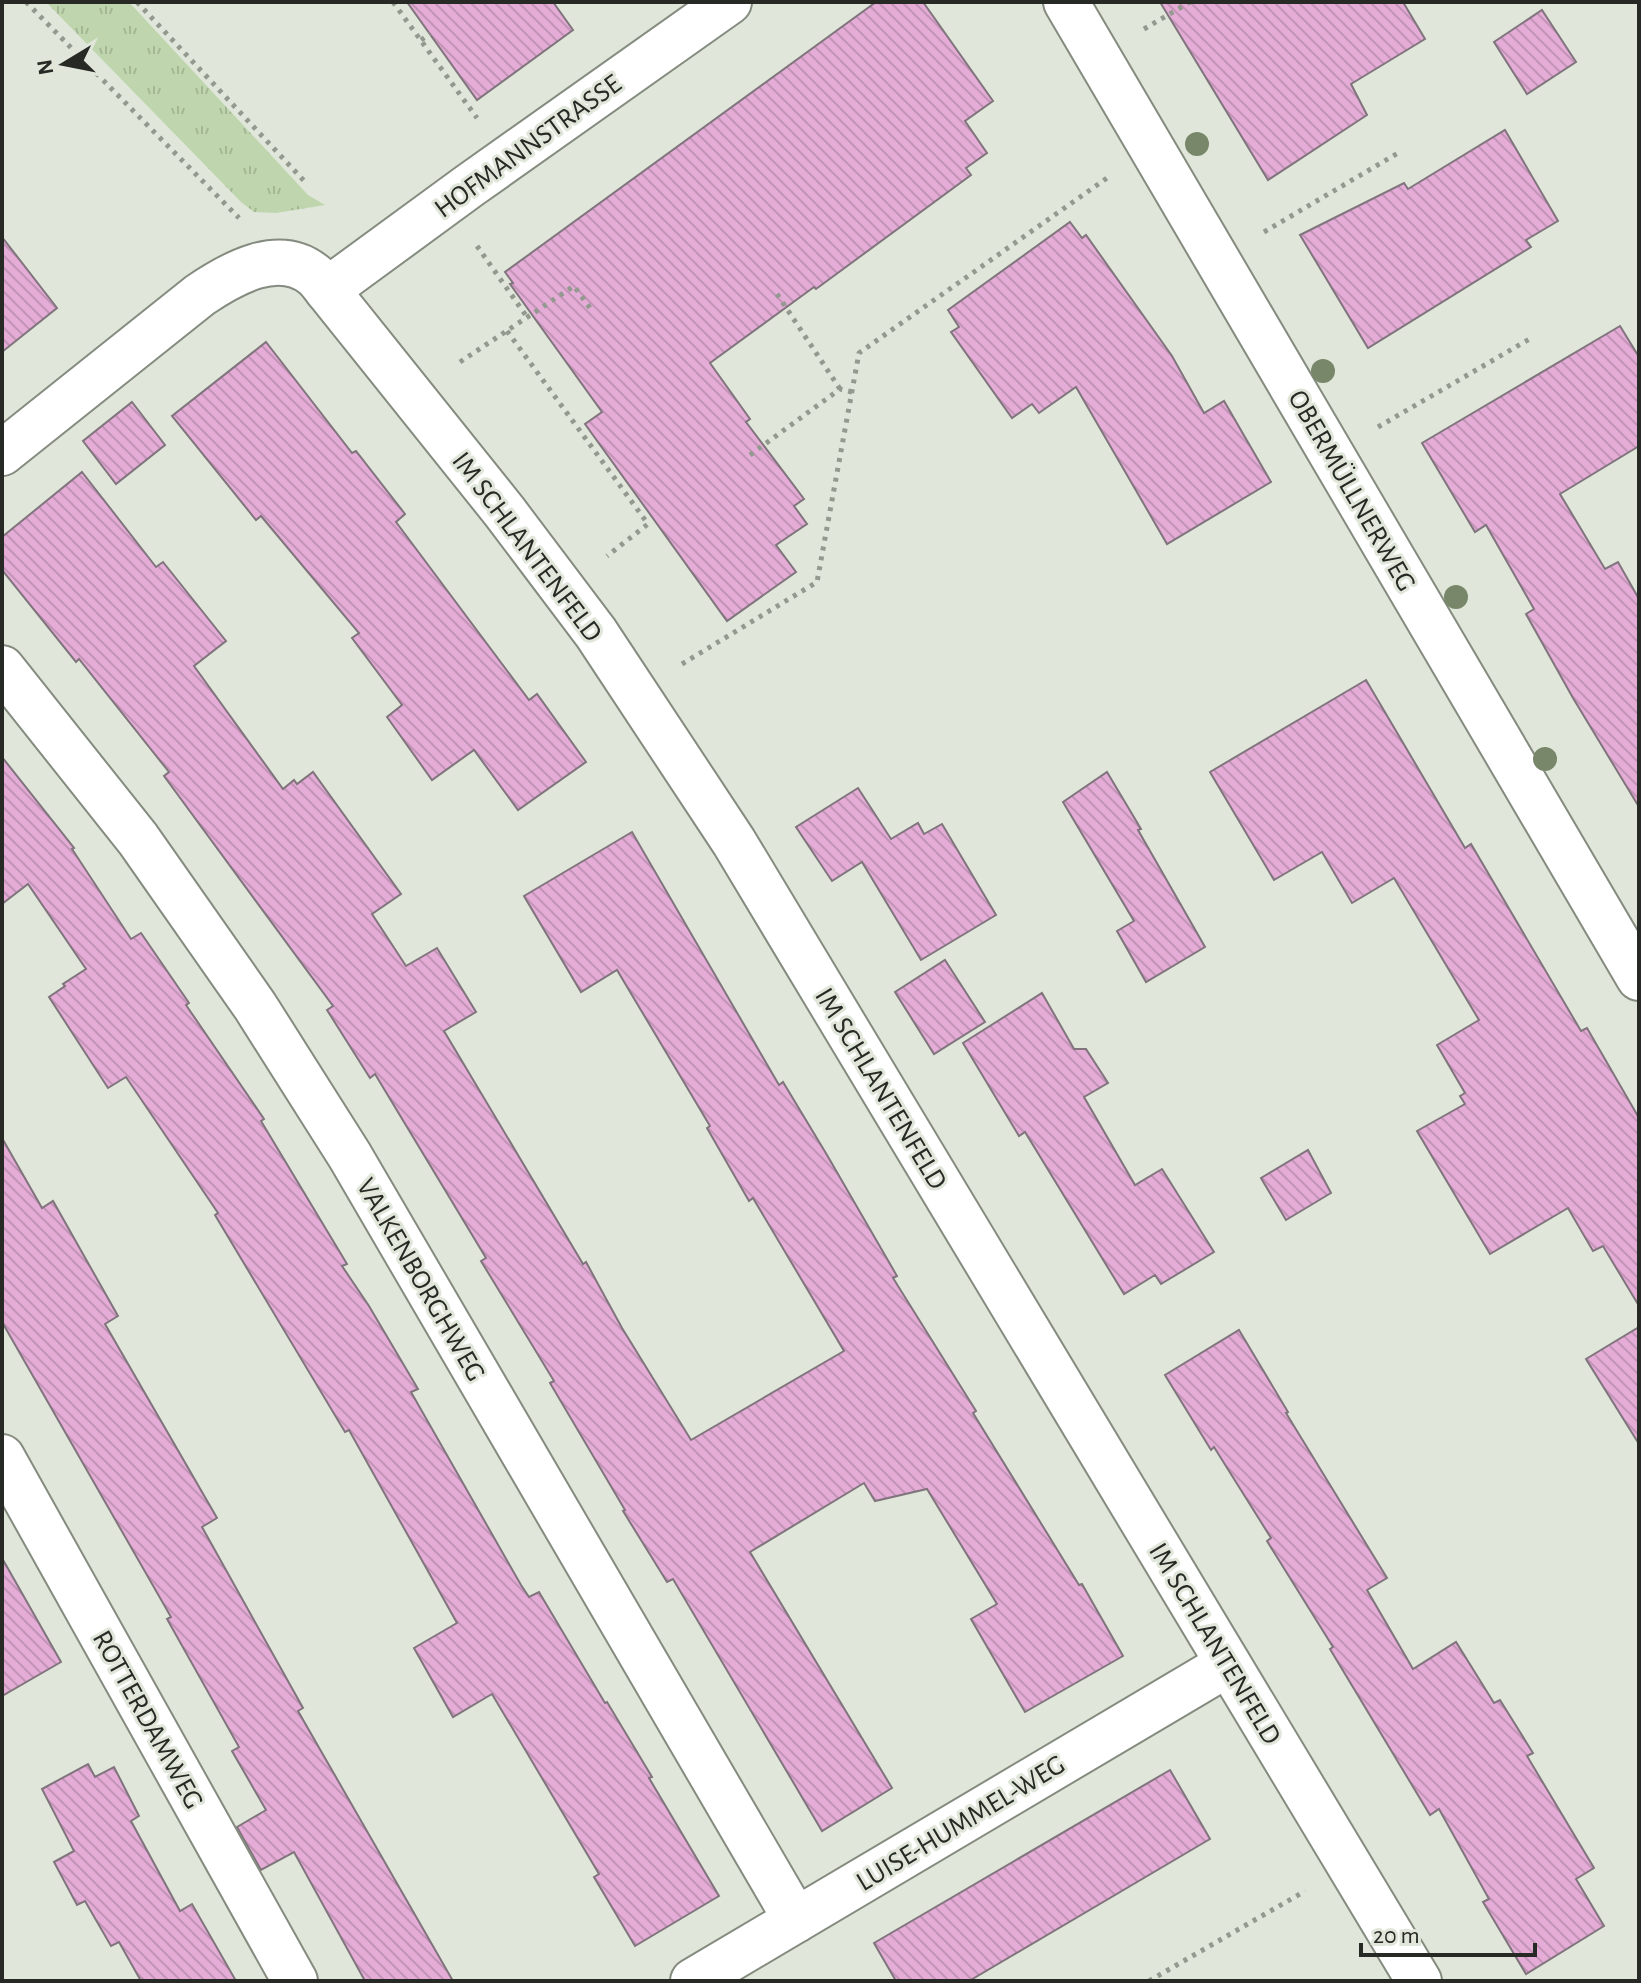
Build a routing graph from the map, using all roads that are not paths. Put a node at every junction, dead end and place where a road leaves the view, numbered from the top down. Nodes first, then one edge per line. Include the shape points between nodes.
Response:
1 (729, 2) edge
2 (1066, 2) edge
3 (327, 290) junction
4 (2, 453) edge
5 (2, 668) edge
6 (1639, 978) edge
7 (2, 1457) edge
8 (1228, 1664) junction
9 (796, 1920) junction
10 (295, 1981) edge
11 (693, 1981) edge
12 (1419, 1981) edge

1 - 3 street, HOFMANNSTRASSE
2 - 6 street, OBERMÜLLNERWEG
3 - 4 street, IM SCHLANTENFELD via 313,274 283,263 235,274 200,295
3 - 8 street, IM SCHLANTENFELD via 596,633 734,842
5 - 9 street, VALKENBORGHWEG via 138,839 255,1006 350,1156
7 - 10 street, ROTTERDAMWEG
8 - 9 street, LUISE-HUMMEL-WEG
8 - 12 street, IM SCHLANTENFELD
9 - 11 street, LUISE-HUMMEL-WEG

